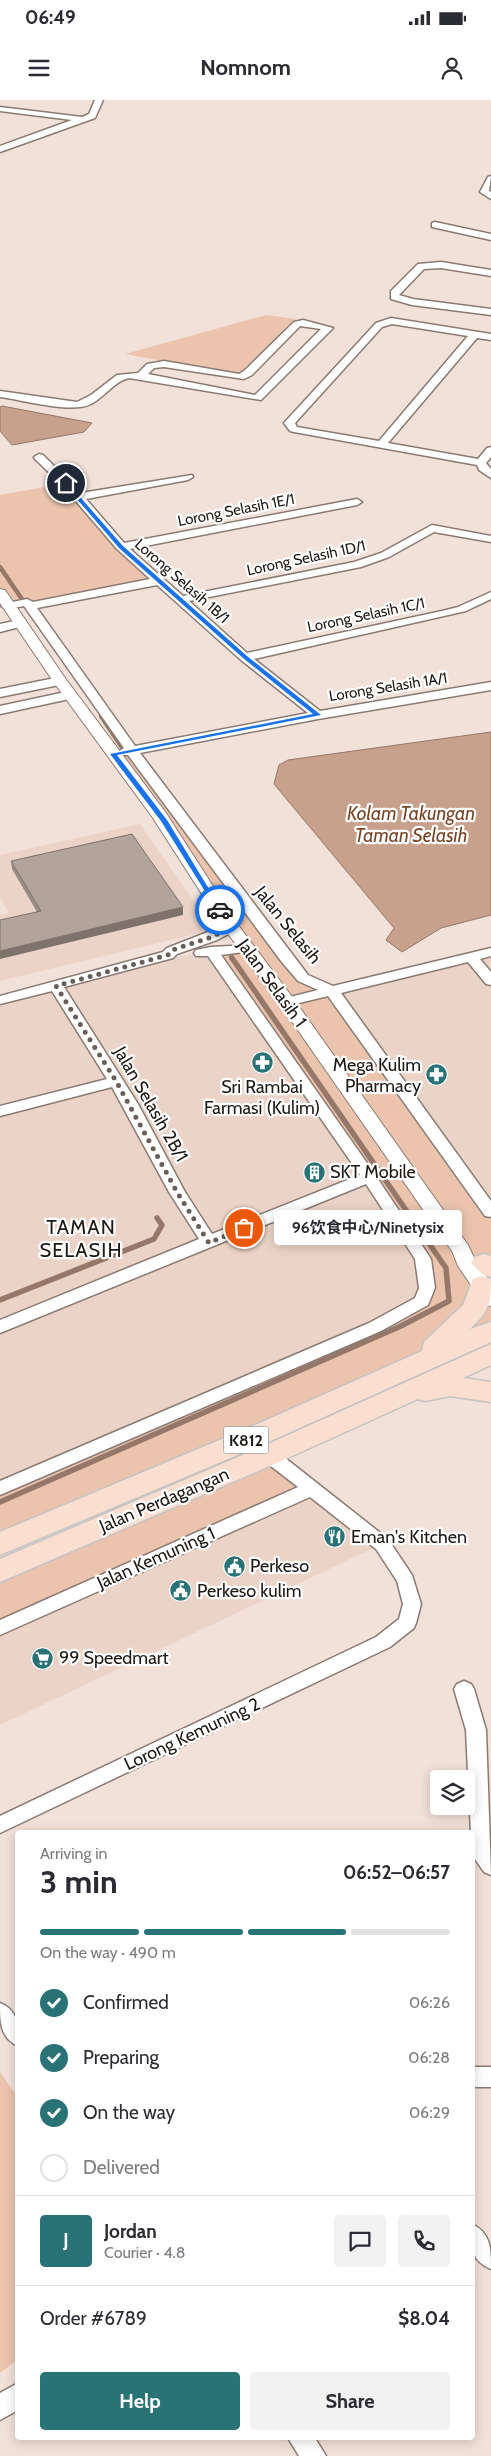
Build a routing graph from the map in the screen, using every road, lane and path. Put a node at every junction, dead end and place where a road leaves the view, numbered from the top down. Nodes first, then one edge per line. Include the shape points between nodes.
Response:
1 (99, 100) edge
2 (0, 109) edge
3 (84, 119) junction
4 (0, 149) edge
5 (491, 179) edge
6 (488, 194) edge
7 (435, 225) dead end
8 (491, 237) edge
9 (491, 273) edge
10 (491, 312) edge
11 (474, 335) junction
12 (491, 338) edge
13 (140, 376) junction
14 (0, 394) edge
15 (381, 445) junction
16 (491, 450) edge
17 (39, 457) dead end
18 (481, 463) junction
19 (491, 475) edge
20 (188, 477) dead end
21 (78, 497) junction
22 (357, 502) dead end
23 (491, 539) edge
24 (121, 547) junction
25 (158, 581) junction
26 (491, 595) edge
27 (4, 600) edge
28 (179, 600) junction
29 (30, 606) junction
30 (19, 624) junction
31 (0, 628) edge
32 (245, 657) junction
33 (60, 681) junction
34 (491, 686) edge
35 (0, 693) edge
36 (70, 696) junction
37 (0, 710) edge
38 (318, 715) junction
39 (132, 751) junction
40 (113, 754) junction
41 (231, 927) junction
42 (246, 948) junction
43 (210, 951) junction
44 (491, 952) edge
45 (168, 955) junction
46 (471, 957) junction
47 (491, 981) edge
48 (56, 986) junction
49 (332, 991) junction
50 (0, 1000) edge
51 (287, 1002) junction
52 (116, 1081) junction
53 (0, 1111) edge
54 (369, 1177) junction
55 (491, 1212) edge
56 (209, 1243) junction
57 (488, 1277) edge
58 (0, 1327) edge
59 (491, 1331) edge
60 (491, 1354) edge
61 (415, 1367) junction
62 (491, 1392) edge
63 (376, 1405) junction
64 (269, 1455) junction
65 (0, 1488) edge
66 (312, 1488) junction
67 (0, 1544) edge
68 (0, 1571) edge
69 (0, 1628) edge
70 (464, 1689) dead end
71 (0, 1825) edge
72 (491, 1866) edge
73 (0, 2013) edge
74 (15, 2032) edge
75 (475, 2077) edge
76 (491, 2077) edge
77 (475, 2239) edge
78 (491, 2258) edge
79 (15, 2397) edge
80 (0, 2408) edge
81 (302, 2440) edge
82 (314, 2456) edge

1 - 3 street via 92,116
2 - 3 street
3 - 4 street
5 - 6 street
7 - 8 street
9 - 10 street via 441,265 421,266 394,293 394,297 412,302
11 - 12 street
11 - 15 street
11 - 15 street via 391,321 379,325 289,423 294,429
13 - 13 street via 257,398 328,328 297,324 244,376 235,378 164,364 151,366
13 - 14 street via 126,374 118,377 88,403 78,405
15 - 18 street
16 - 18 street
17 - 21 street, Lorong Selasih 1B/1
18 - 19 street
20 - 21 street
21 - 24 street, Lorong Selasih 1B/1
22 - 24 street, Lorong Selasih 1E/1
23 - 28 street, Lorong Selasih 1D/1 via 432,528 385,555 357,565
24 - 25 street, Lorong Selasih 1B/1
25 - 28 street, Lorong Selasih 1B/1
25 - 29 street
26 - 32 street, Lorong Selasih 1C/1 via 443,614
27 - 29 street via 27,602
27 - 30 street, Jalan Selasih 1
28 - 32 street, Lorong Selasih 1B/1
29 - 39 street
30 - 31 street
30 - 33 street, Jalan Selasih 1
32 - 38 street, Lorong Selasih 1B/1
33 - 35 street
33 - 36 street, Jalan Selasih 1
34 - 38 street, Lorong Selasih 1A/1
36 - 37 street
36 - 40 street, Jalan Selasih 1
38 - 39 street, Lorong Selasih 1A/1
39 - 40 street, Lorong Selasih 1A/1
39 - 49 street, Jalan Selasih via 286,958 303,978
40 - 41 street, Jalan Selasih 1 via 163,820
41 - 42 street, Jalan Selasih 1
41 - 45 street via 172,950
42 - 43 street
42 - 51 street, Jalan Selasih 1
43 - 45 street via 178,957
43 - 54 street
44 - 46 street
45 - 48 street
46 - 47 street
46 - 49 street
48 - 50 street
48 - 52 street, Jalan Selasih 2B/1
49 - 51 street
49 - 55 street
51 - 57 street, Jalan Selasih 1 via 461,1250 465,1261
52 - 53 street
52 - 56 street, Jalan Selasih 2B/1
54 - 56 street
54 - 65 street via 423,1259 428,1288 422,1300 375,1328
56 - 58 street via 70,1296
57 - 61 main road via 471,1314
59 - 61 main road, Jalan Perdagangan / K812
60 - 63 main road, Jalan Perdagangan / K812
61 - 67 main road, Jalan Perdagangan / K812
62 - 63 main road via 450,1386
63 - 64 main road, Jalan Perdagangan / K812
64 - 66 street, Lorong Kemuning 2
64 - 68 main road, Jalan Perdagangan / K812
66 - 69 street, Jalan Kemuning 1
66 - 71 street, Lorong Kemuning 2 via 382,1544 406,1580 412,1604 407,1623 383,1642
70 - 72 street via 476,1730 481,1852
73 - 74 street
75 - 76 street
77 - 78 street
79 - 80 street
81 - 82 street

